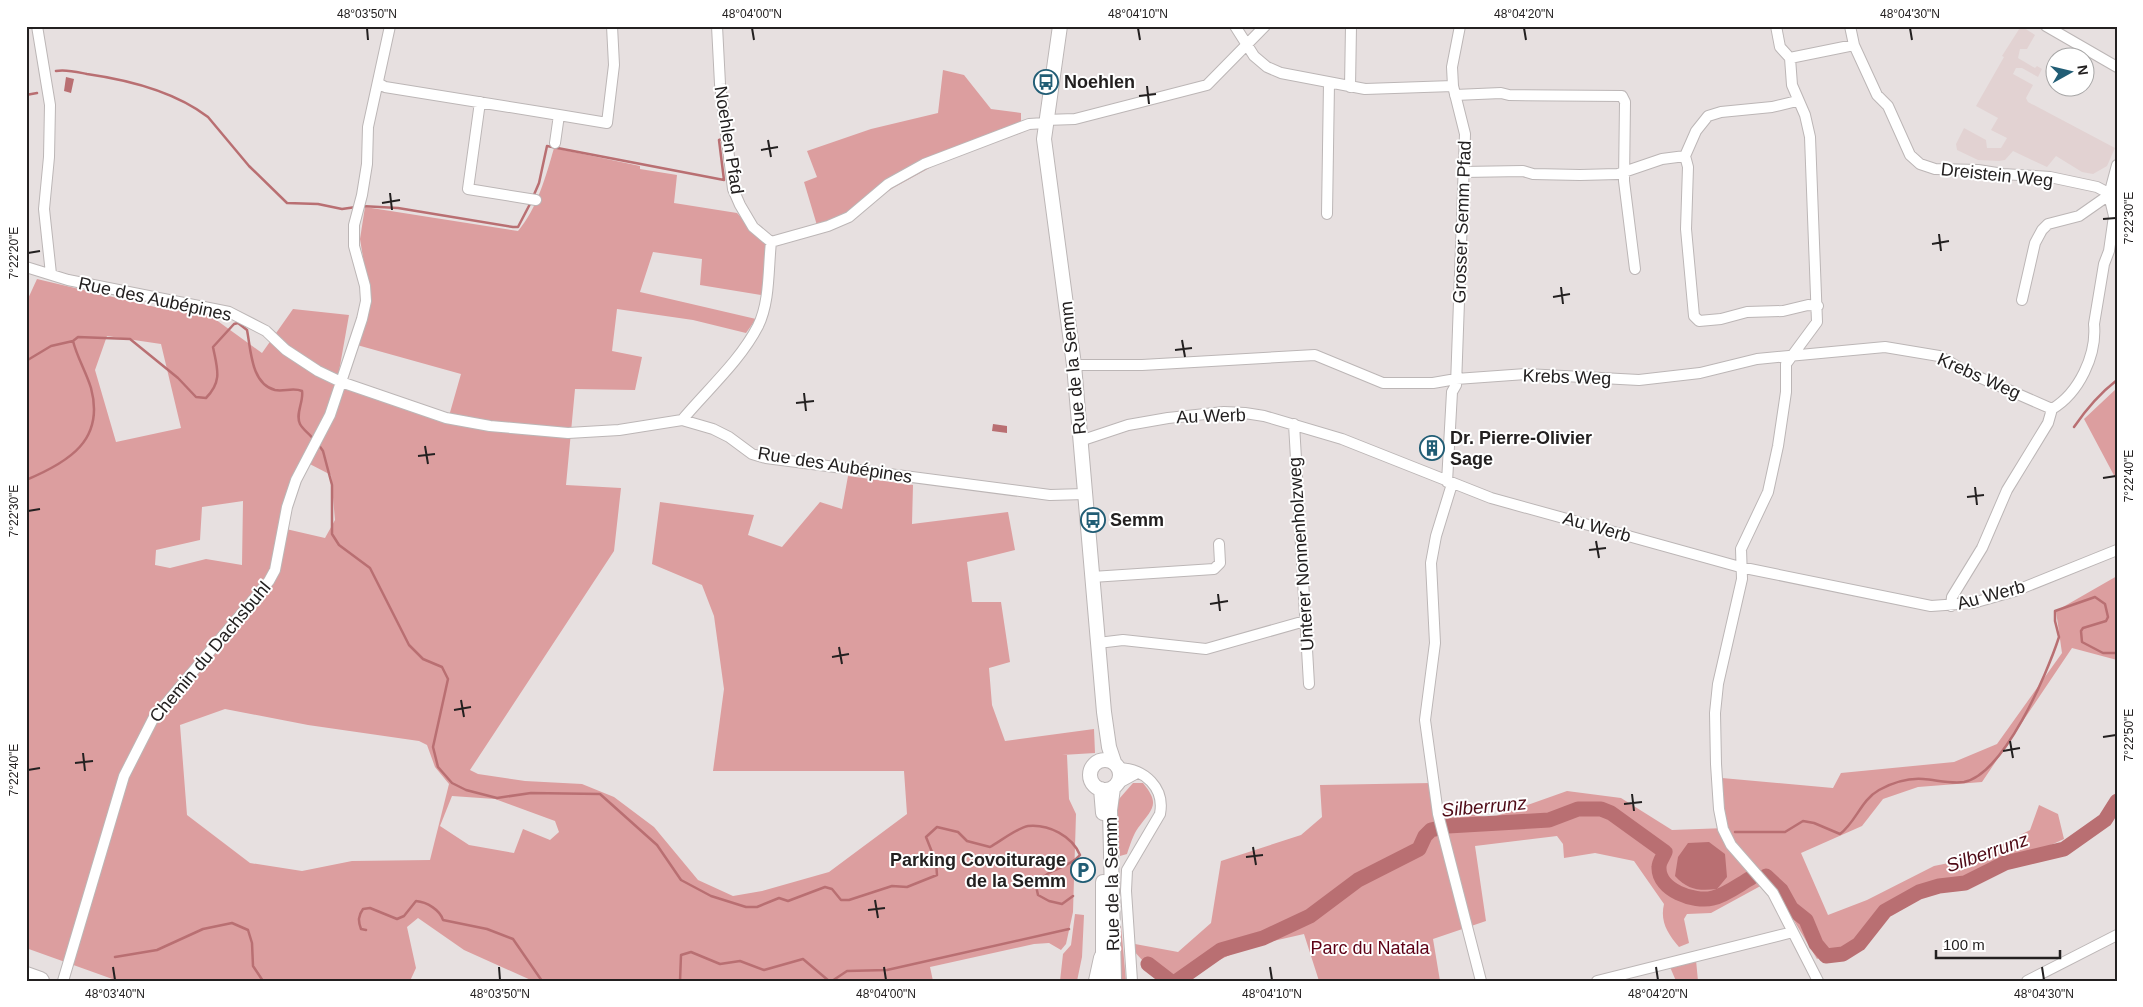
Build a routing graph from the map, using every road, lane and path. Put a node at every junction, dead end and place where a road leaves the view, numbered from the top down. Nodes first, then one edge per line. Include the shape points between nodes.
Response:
1 (37, 26) edge
2 (390, 26) edge
3 (612, 26) edge
4 (716, 26) edge
5 (1060, 26) edge
6 (1235, 26) edge
7 (1265, 26) edge
8 (1351, 26) edge
9 (1460, 26) edge
10 (1776, 26) edge
11 (1850, 26) edge
12 (2046, 26) edge
13 (1247, 43) junction
14 (1854, 45) junction
15 (1790, 58) junction
16 (2117, 67) edge
17 (378, 83) junction
18 (1329, 83) junction
19 (1350, 86) junction
20 (1454, 91) junction
21 (1797, 101) junction
22 (480, 102) junction
23 (559, 115) junction
24 (1045, 122) junction
25 (555, 143) dead end
26 (1685, 156) junction
27 (2117, 165) edge
28 (1463, 172) junction
29 (1624, 172) junction
30 (2113, 196) edge
31 (536, 200) dead end
32 (1327, 214) dead end
33 (771, 242) junction
34 (26, 268) edge
35 (1634, 269) dead end
36 (51, 274) junction
37 (2022, 300) dead end
38 (1818, 306) junction
39 (1791, 356) junction
40 (1074, 365) junction
41 (1456, 379) junction
42 (341, 382) junction
43 (2052, 409) junction
44 (682, 420) junction
45 (1294, 424) junction
46 (1080, 441) junction
47 (1450, 483) junction
48 (1085, 494) junction
49 (1219, 544) dead end
50 (2117, 550) edge
51 (1740, 567) junction
52 (1092, 577) junction
53 (1951, 606) junction
54 (1305, 621) junction
55 (1098, 642) junction
56 (1309, 684) dead end
57 (1111, 764) junction
58 (1138, 773) junction
59 (1110, 787) junction
60 (1793, 932) junction
61 (2117, 935) edge
62 (1103, 958) junction
63 (26, 976) edge
64 (40, 981) edge
65 (62, 981) edge
66 (1098, 981) edge
67 (1104, 981) edge
68 (1114, 981) edge
69 (1132, 981) edge
70 (1481, 981) edge
71 (1597, 981) edge
72 (1818, 981) edge
73 (2027, 981) edge

1 - 36 street via 50,105 44,210
2 - 17 street, Chemin du Dachsbuhl
3 - 23 street via 614,65 607,123
4 - 33 street, Noehlen Pfad via 733,189 753,227
5 - 24 main road, Rue de la Semm
6 - 13 street
7 - 13 street
8 - 19 street
9 - 20 street, Grosser Semm Pfad via 1452,67
10 - 15 street via 1780,47
11 - 14 street, Dreistein Weg
12 - 16 street
13 - 18 street via 1254,56 1267,67
13 - 24 street via 1207,85 1076,119
14 - 15 street
14 - 30 street, Dreistein Weg via 1878,95 1888,106 1910,155 1920,164 1935,169 2050,177 2097,187
15 - 21 street
17 - 22 street
17 - 42 street, Chemin du Dachsbuhl via 368,128 362,195 354,225 354,246 366,301
18 - 19 street
18 - 32 street
19 - 20 street
20 - 28 street, Grosser Semm Pfad via 1465,134
20 - 29 street via 1622,96 1625,102
21 - 26 street via 1708,116 1696,131
21 - 38 street via 1806,115 1810,138
22 - 23 street
22 - 31 street via 468,189
23 - 25 street
24 - 33 street via 1029,124 924,164 888,184 848,217 804,235
24 - 40 main road, Rue de la Semm via 1046,167
26 - 29 street via 1662,159
26 - 38 street via 1688,167 1686,229 1694,316 1699,321 1707,321 1747,312
27 - 30 street
28 - 29 street via 1522,171 1580,175
28 - 41 street, Grosser Semm Pfad
29 - 35 street
30 - 37 street via 2079,216 2048,224 2042,230 2035,243
30 - 43 street via 2114,216 2090,361 2085,373
33 - 44 street via 764,307 758,326 736,359
34 - 36 street, Rue des Aubépines
36 - 42 street, Rue des Aubépines via 229,312 266,331 286,350
38 - 39 street via 1817,322
39 - 41 street, Krebs Weg via 1757,359 1700,373 1639,380 1526,374
39 - 43 street, Krebs Weg via 1885,347 1939,356 1965,371
39 - 51 street via 1786,364 1783,417 1768,492 1742,549
40 - 41 street, Krebs Weg via 1142,365 1315,354 1383,383 1433,383
40 - 46 main road, Rue de la Semm
41 - 47 street, Grosser Semm Pfad via 1452,392
42 - 44 street, Rue des Aubépines via 446,418 508,428 560,432 619,430
42 - 65 street, Chemin du Dachsbuhl via 319,440 296,480 273,576 153,719 132,758
43 - 53 street via 2048,423 2011,483 1992,529 1952,597
44 - 48 street, Rue des Aubépines via 712,429 752,454 766,458 1050,495
45 - 46 street, Au Werb via 1264,416 1224,412 1128,425
45 - 47 street, Au Werb via 1371,449
45 - 54 street, Unterer Nonnenholzweg
46 - 48 main road, Rue de la Semm
47 - 51 street, Au Werb via 1491,498
47 - 70 street, Grosser Semm Pfad via 1431,563 1435,643 1425,720 1443,836
48 - 52 main road, Rue de la Semm
49 - 52 street via 1220,563 1214,569
50 - 53 street, Au Werb via 2015,591
51 - 53 street, Au Werb via 1931,606
51 - 60 street via 1739,598 1718,684 1715,713 1719,809 1723,829 1732,845 1772,893
52 - 55 main road, Rue de la Semm
54 - 55 street via 1206,649 1123,640
54 - 56 street, Unterer Nonnenholzweg
55 - 57 main road, Rue de la Semm
57 - 58 street
57 - 59 main road via 1120,776
57 - 59 main road via 1092,768 1091,776 1094,784
58 - 59 street
58 - 69 street via 1148,776 1157,786 1161,806 1160,814 1127,870
59 - 62 main road, Rue de la Semm via 1104,813
59 - 68 main road, Rue de la Semm
60 - 71 street
60 - 72 street
61 - 73 street
62 - 66 highway
62 - 67 main road, Rue de la Semm
63 - 64 highway

